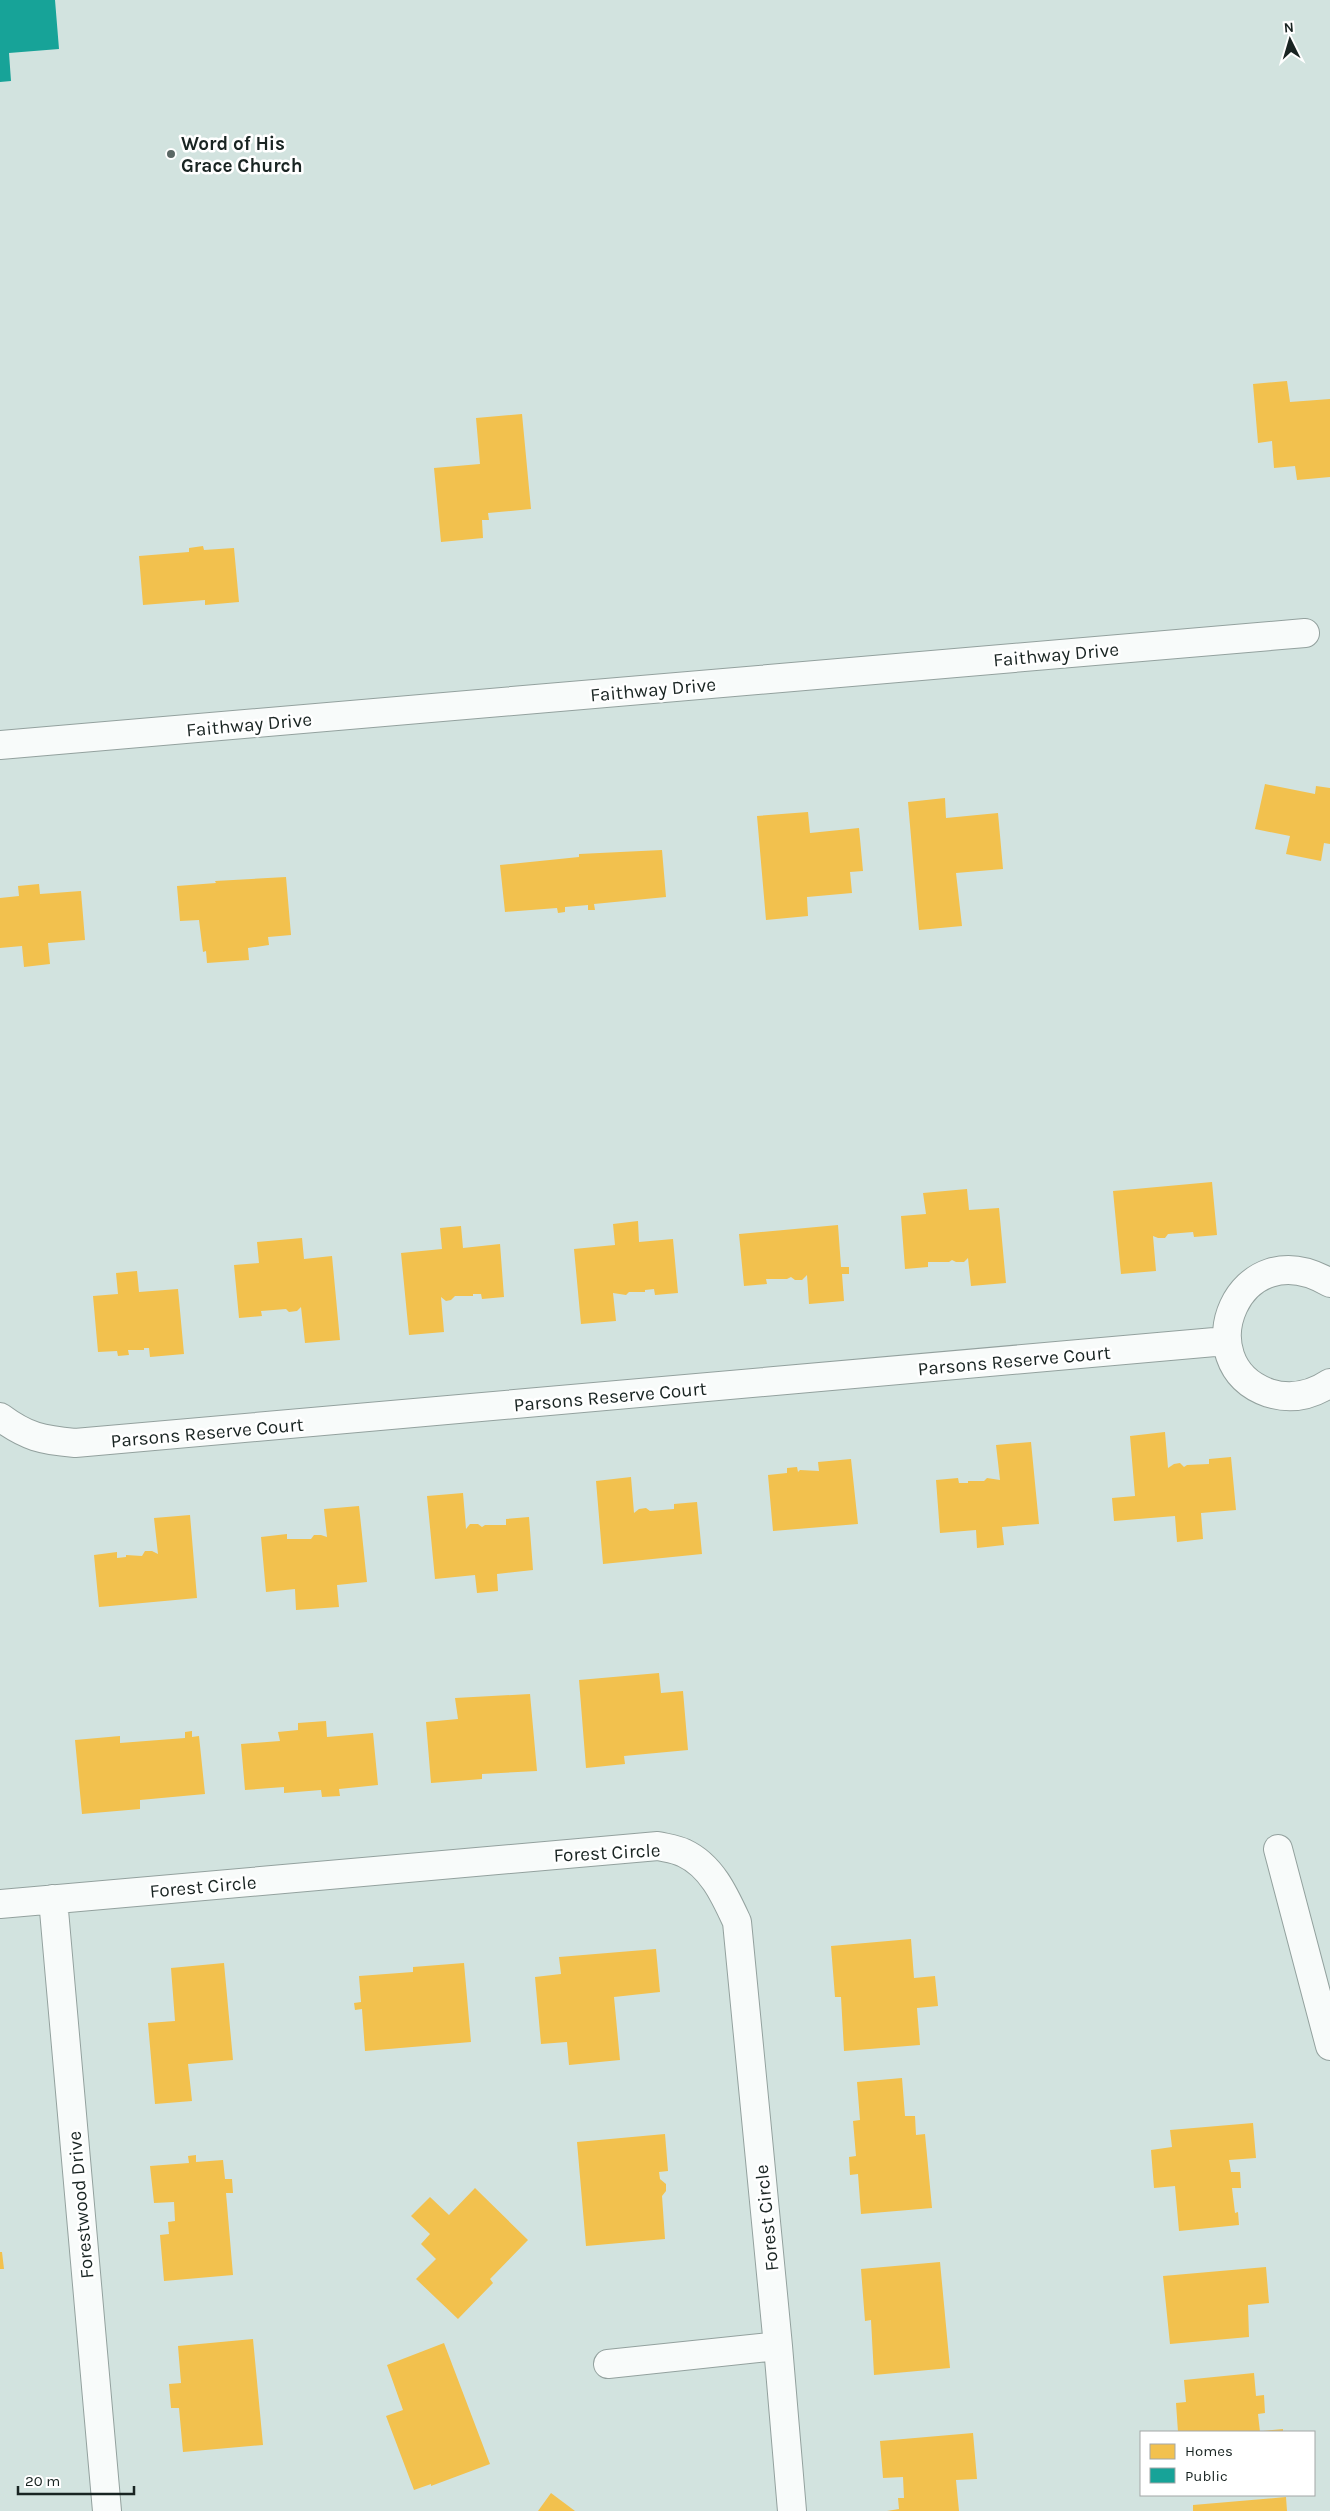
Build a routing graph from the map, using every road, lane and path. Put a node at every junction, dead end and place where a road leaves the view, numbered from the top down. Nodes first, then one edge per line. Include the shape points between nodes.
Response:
1 (1305, 633) dead end
2 (0, 745) edge
3 (1330, 1283) edge
4 (1226, 1341) junction
5 (1330, 1382) edge
6 (0, 1417) edge
7 (1278, 1849) dead end
8 (53, 1899) junction
9 (0, 1904) edge
10 (1330, 2046) edge
11 (778, 2346) junction
12 (608, 2364) dead end
13 (107, 2511) edge
14 (792, 2511) edge

1 - 2 street, Faithway Drive
3 - 4 street via 1314,1274 1292,1269 1271,1272 1251,1282 1236,1298
4 - 5 street via 1232,1360 1243,1377 1259,1389 1279,1396 1299,1396 1318,1391
4 - 6 street, Parsons Reserve Court via 74,1443 42,1440 15,1429
7 - 10 street
8 - 9 street, Forest Circle
8 - 11 street, Forest Circle via 658,1846 684,1853 706,1869 722,1891 737,1922
8 - 13 street, Forestwood Drive
11 - 12 street
11 - 14 street, Forest Circle

